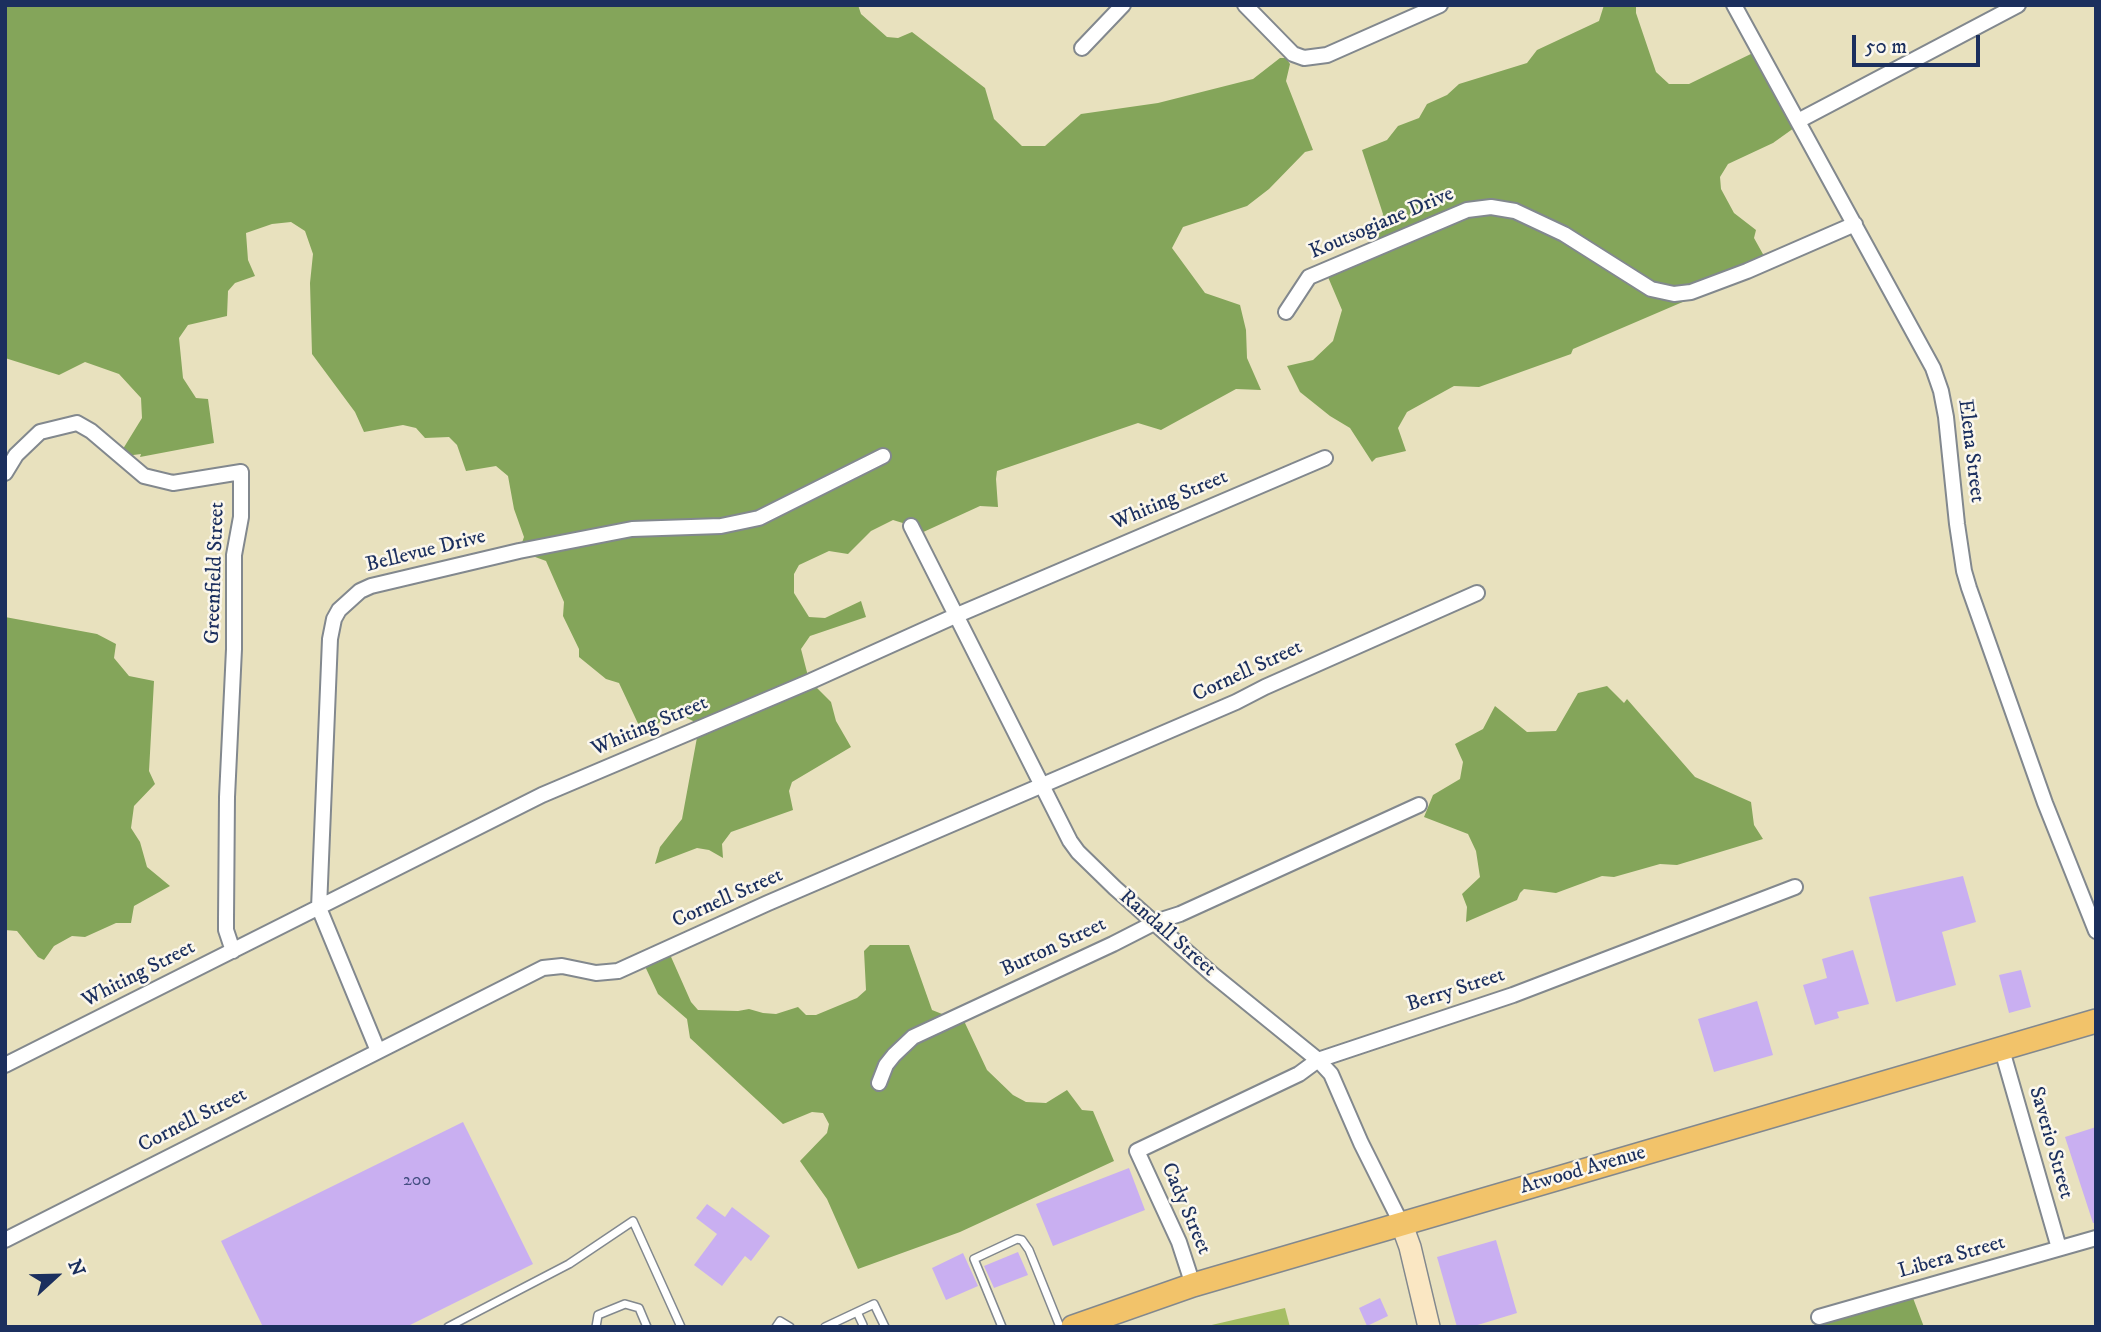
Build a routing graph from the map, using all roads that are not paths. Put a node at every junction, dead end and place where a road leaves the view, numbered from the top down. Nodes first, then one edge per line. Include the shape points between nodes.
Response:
1 (1123, 5) edge
2 (1245, 5) edge
3 (1440, 5) edge
4 (1734, 5) edge
5 (2011, 7) edge
6 (1082, 47) dead end
7 (1798, 121) junction
8 (1855, 224) junction
9 (1286, 312) dead end
10 (883, 456) dead end
11 (1325, 458) dead end
12 (5, 473) edge
13 (911, 526) dead end
14 (1478, 593) dead end
15 (955, 616) junction
16 (1041, 786) junction
17 (1419, 805) dead end
18 (1795, 887) dead end
19 (319, 908) junction
20 (1154, 923) junction
21 (2096, 931) edge
22 (233, 951) junction
23 (2096, 1021) edge
24 (2002, 1050) junction
25 (378, 1051) junction
26 (1318, 1060) junction
27 (5, 1065) edge
28 (879, 1083) dead end
29 (1137, 1151) joint
30 (1402, 1225) junction
31 (2096, 1238) edge
32 (5, 1240) edge
33 (2059, 1248) junction
34 (1193, 1285) junction
35 (857, 1312) junction
36 (1819, 1317) dead end
37 (863, 1325) dead end
38 (828, 1326) edge
39 (448, 1327) edge
40 (596, 1327) edge
41 (647, 1327) edge
42 (681, 1327) edge
43 (776, 1327) edge
44 (790, 1327) edge
45 (885, 1327) edge
46 (1002, 1327) edge
47 (1060, 1327) edge
48 (1073, 1327) edge
49 (1429, 1327) edge

1 - 6 street
2 - 3 street via 1293,54 1304,58 1327,55
4 - 7 street, Elena Street
5 - 7 street
7 - 8 street, Elena Street
8 - 9 street, Koutsogiane Drive via 1747,271 1674,294 1651,289 1564,234 1515,211 1467,210 1309,278
8 - 21 street, Elena Street via 1925,351 1941,391 1969,589
10 - 19 street, Bellevue Drive via 759,518 720,526 632,529 519,551 371,586 350,598 334,619 330,639
11 - 15 street, Whiting Street
12 - 22 street, Greenfield Street via 40,432 77,423 144,476 173,482 241,472 227,797 226,930
13 - 15 street, Randall Street
14 - 16 street, Cornell Street
15 - 16 street, Randall Street
15 - 19 street, Whiting Street via 542,795
16 - 20 street, Randall Street via 1078,852
16 - 25 street, Cornell Street via 618,971 543,968
17 - 20 street, Burton Street
18 - 26 street, Berry Street via 1513,995
19 - 22 street, Whiting Street
19 - 25 street, Bellevue Drive
20 - 26 street, Randall Street
20 - 28 street, Burton Street via 914,1037 886,1065
22 - 27 street, Whiting Street
23 - 24 main road, Atwood Avenue
24 - 30 main road, Atwood Avenue
24 - 33 street, Saverio Street
25 - 32 street, Cornell Street
26 - 29 street, Berry Street via 1299,1074
26 - 30 street, Randall Street via 1331,1074
29 - 34 street, Cady Street via 1179,1242
30 - 34 main road, Atwood Avenue
30 - 49 street, Randall Street
31 - 33 street, Libera Street
33 - 36 street, Libera Street
34 - 48 main road, Atwood Avenue
35 - 37 lane
35 - 38 lane
35 - 45 lane via 874,1304
39 - 42 lane via 569,1264 632,1221
40 - 41 lane via 598,1315 625,1304 639,1308
43 - 44 lane via 780,1321
46 - 47 lane via 974,1259 1017,1239 1029,1250

